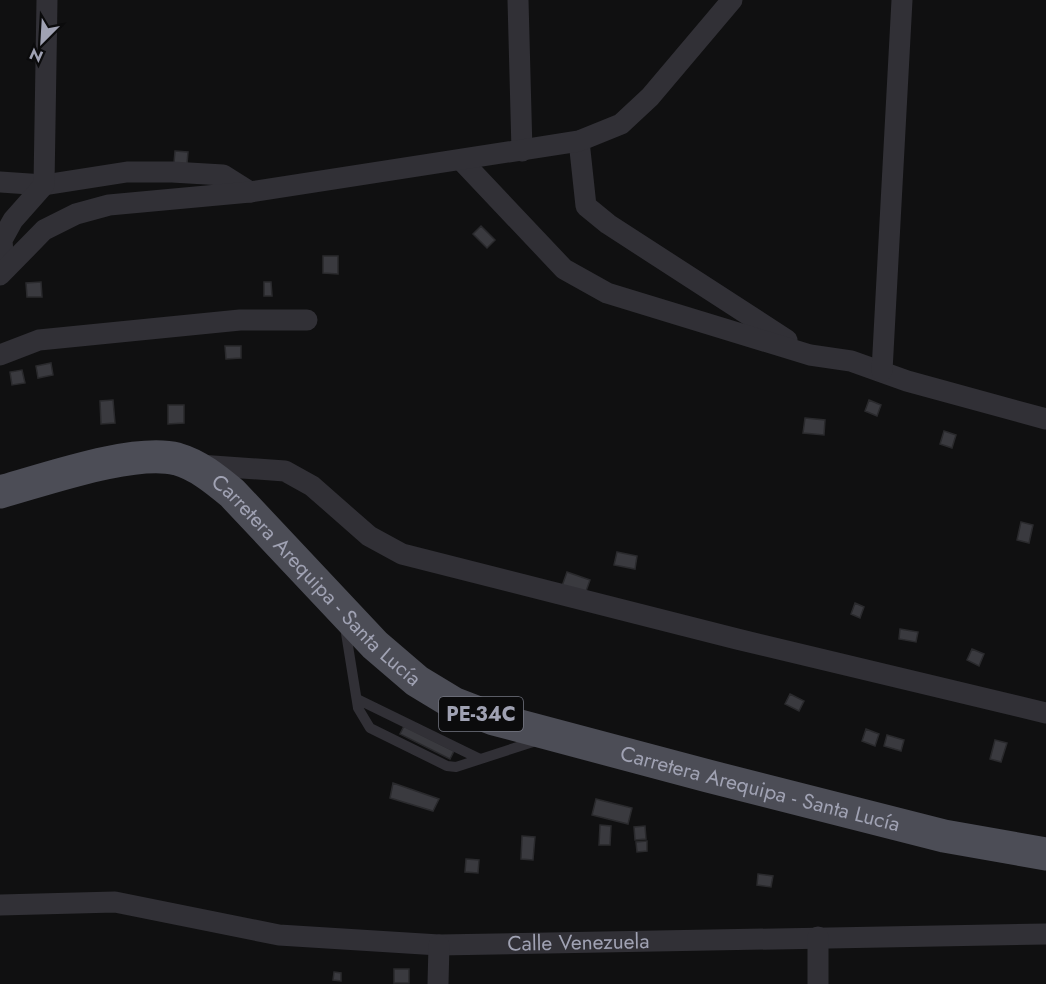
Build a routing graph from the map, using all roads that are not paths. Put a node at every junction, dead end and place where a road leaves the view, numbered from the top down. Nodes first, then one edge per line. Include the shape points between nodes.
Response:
1 (47, 0) edge
2 (518, 0) edge
3 (732, 0) edge
4 (902, 0) edge
5 (579, 141) junction
6 (522, 150) junction
7 (462, 160) junction
8 (0, 182) edge
9 (44, 185) junction
10 (250, 192) junction
11 (2, 272) edge
12 (307, 320) dead end
13 (810, 355) junction
14 (0, 356) edge
15 (882, 371) junction
16 (1046, 419) edge
17 (192, 465) junction
18 (0, 492) edge
19 (344, 611) junction
20 (357, 699) junction
21 (1046, 713) edge
22 (553, 735) junction
23 (480, 759) junction
24 (1046, 854) edge
25 (0, 905) edge
26 (1046, 934) edge
27 (818, 937) junction
28 (439, 945) junction
29 (438, 984) edge
30 (818, 984) edge

1 - 9 street
2 - 6 street
3 - 5 street via 636,111 621,124
4 - 15 street
5 - 6 street
5 - 13 street via 586,206
6 - 7 street
7 - 10 street
7 - 13 street via 564,269 607,293
8 - 9 street
9 - 10 street via 127,172 172,172 224,175
9 - 11 street via 13,220 2,240
10 - 11 street via 109,205 76,214 44,230
12 - 14 street via 240,320 39,340
13 - 15 street via 851,361
15 - 16 street
17 - 18 main road, Carretera Arequipa - Santa Lucía / PE-34C via 162,457 138,458
17 - 19 main road, Carretera Arequipa - Santa Lucía / PE-34C via 232,493
17 - 21 street via 285,471 312,486 369,536 402,554
19 - 20 lane
19 - 22 main road, Carretera Arequipa - Santa Lucía / PE-34C via 399,666 435,692 494,719
20 - 23 lane
20 - 23 lane via 370,728 447,766
22 - 23 lane
22 - 24 main road, Carretera Arequipa - Santa Lucía / PE-34C via 944,836
25 - 28 street, Calle Venezuela via 115,902 279,935
26 - 27 street, Calle Venezuela
27 - 28 street, Calle Venezuela
27 - 30 street
28 - 29 street

